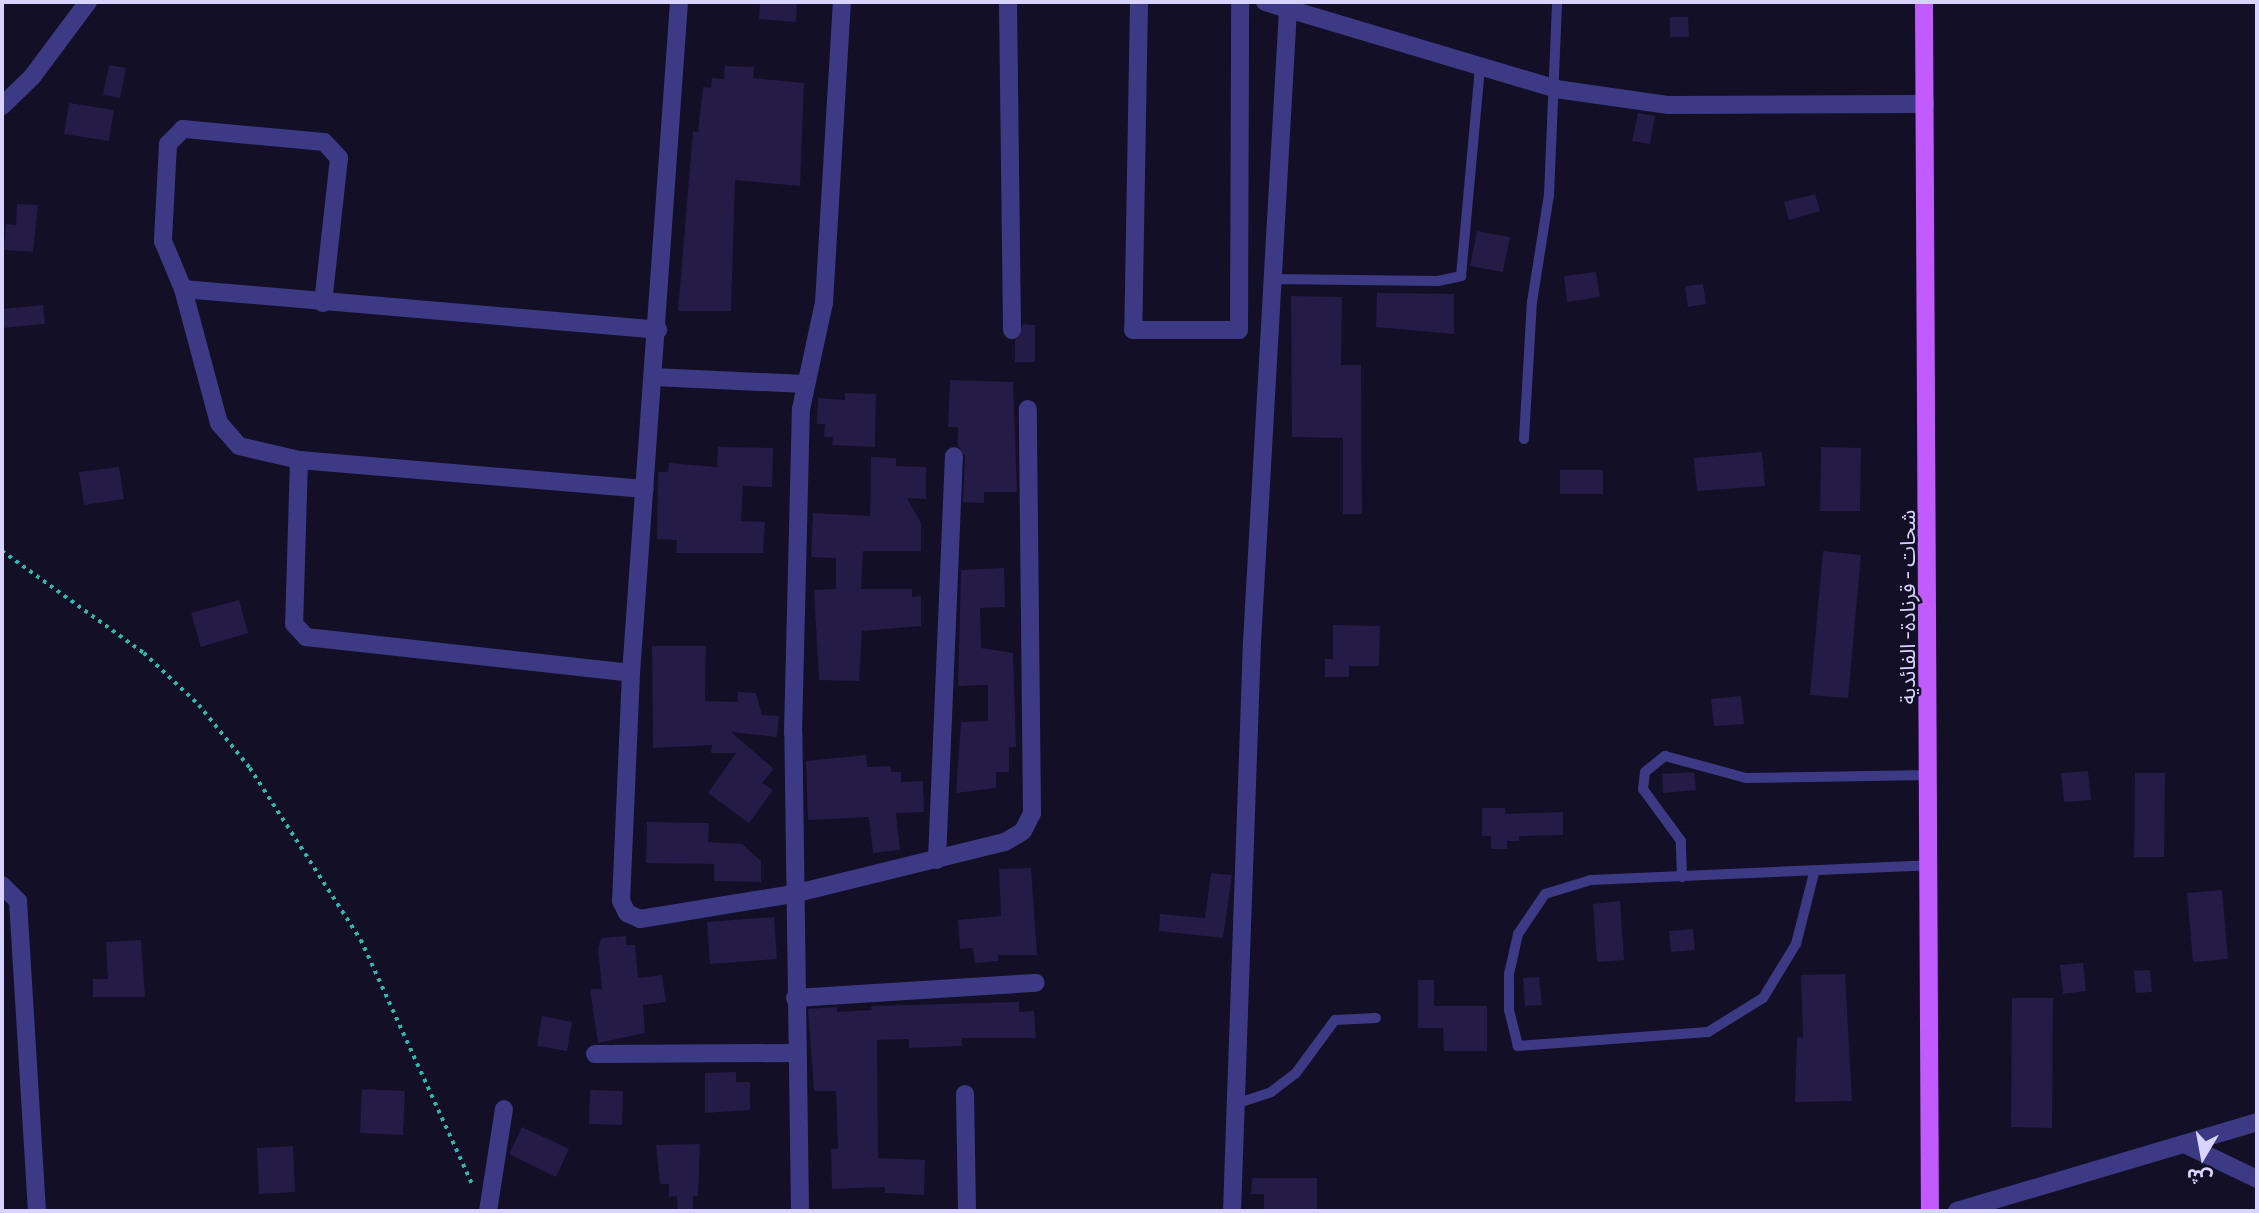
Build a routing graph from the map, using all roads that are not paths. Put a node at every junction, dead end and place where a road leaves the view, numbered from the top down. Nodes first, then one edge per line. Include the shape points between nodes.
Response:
1 (88, 2) edge
2 (679, 2) edge
3 (842, 2) edge
4 (1008, 2) edge
5 (1139, 2) edge
6 (1240, 2) edge
7 (1265, 2) edge
8 (1558, 2) edge
9 (1924, 2) edge
10 (1288, 10) junction
11 (1480, 68) junction
12 (1556, 89) junction
13 (1925, 104) junction
14 (2, 106) edge
15 (1269, 279) junction
16 (183, 289) junction
17 (323, 303) junction
18 (657, 330) junction
19 (1012, 330) dead end
20 (654, 377) junction
21 (805, 384) junction
22 (1028, 409) dead end
23 (1524, 439) dead end
24 (954, 456) dead end
25 (299, 460) junction
26 (645, 489) junction
27 (631, 673) junction
28 (1930, 775) junction
29 (937, 860) junction
30 (1930, 865) junction
31 (1814, 873) junction
32 (1682, 877) junction
33 (2, 885) edge
34 (793, 894) junction
35 (1037, 983) dead end
36 (795, 998) junction
37 (1376, 1018) dead end
38 (796, 1053) junction
39 (595, 1054) dead end
40 (965, 1094) dead end
41 (1235, 1104) junction
42 (505, 1109) dead end
43 (2257, 1122) edge
44 (2184, 1144) junction
45 (2257, 1180) edge
46 (37, 1211) edge
47 (488, 1211) edge
48 (800, 1211) edge
49 (967, 1211) edge
50 (1233, 1211) edge
51 (1930, 1211) edge
52 (1956, 1211) edge

1 - 14 street via 32,77
2 - 18 street
3 - 21 street via 824,303 819,344
4 - 19 street
5 - 6 street via 1133,330 1239,330
7 - 10 street
8 - 12 lane
9 - 13 main road, شحات - قرنادة- الفائدية
10 - 11 street
10 - 15 street
11 - 12 street
11 - 15 lane via 1461,276 1438,281
12 - 13 street via 1669,105
12 - 23 lane via 1549,195 1532,302
13 - 28 main road, شحات - قرنادة- الفائدية
15 - 41 street
16 - 17 street
16 - 17 street via 163,241 168,144 183,129 324,142 340,158
16 - 25 street via 219,423 239,446
17 - 18 street
18 - 20 street
20 - 21 street
20 - 26 street
21 - 34 street
22 - 29 street via 1032,813 1023,831 1006,842
24 - 29 street
25 - 26 street
25 - 27 street via 294,624 306,637
26 - 27 street
27 - 34 street via 621,901 627,913 640,919
28 - 30 main road, شحات - قرنادة- الفائدية
28 - 32 lane via 1746,778 1665,756 1645,772 1643,789 1681,841
29 - 34 street
30 - 31 lane
30 - 51 main road, شحات - قرنادة- الفائدية
31 - 32 lane
31 - 32 lane via 1796,944 1763,998 1708,1032 1518,1046 1509,1010 1509,974 1518,934 1545,894 1591,880
33 - 46 street via 18,901
34 - 36 street
35 - 36 street
36 - 38 street
37 - 41 lane via 1335,1020 1296,1073 1271,1092
38 - 39 street
38 - 48 street
40 - 49 street
41 - 50 street
42 - 47 street
43 - 44 street
44 - 45 street
44 - 52 street

